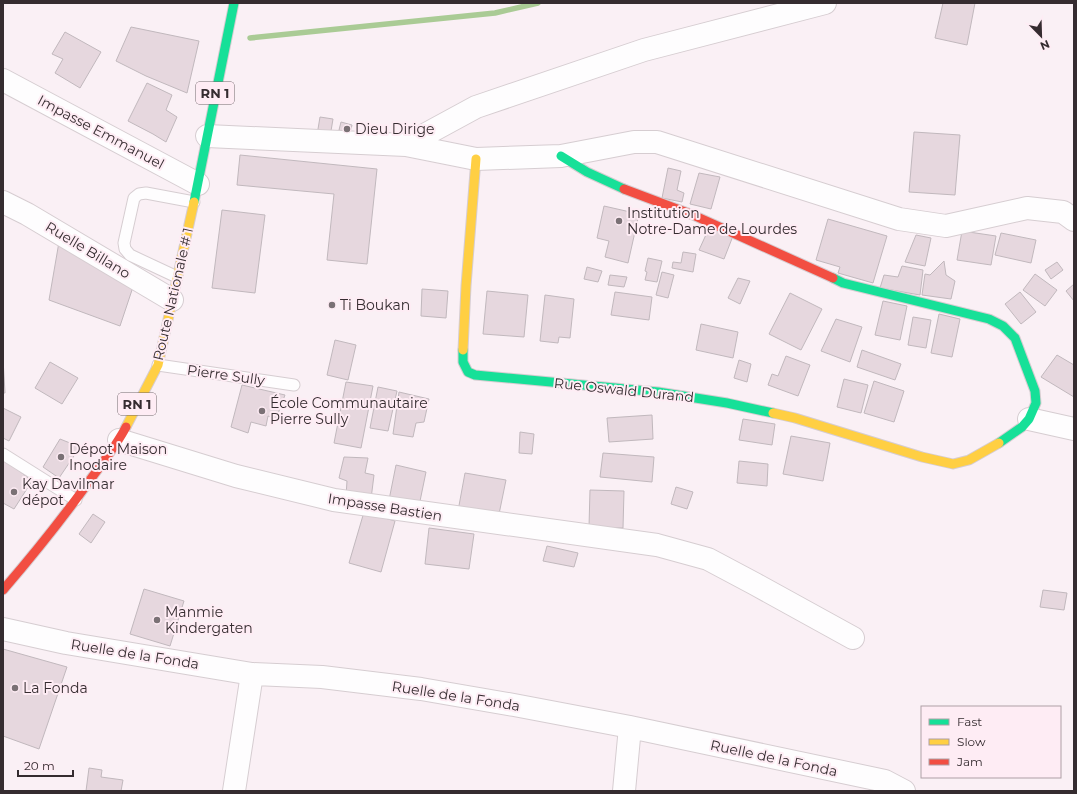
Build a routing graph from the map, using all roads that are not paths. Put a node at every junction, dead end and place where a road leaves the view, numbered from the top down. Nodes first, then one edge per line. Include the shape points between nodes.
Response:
1 (234, 3) edge
2 (825, 3) edge
3 (3, 80) edge
4 (207, 136) junction
5 (406, 145) junction
6 (561, 156) junction
7 (476, 159) junction
8 (196, 193) junction
9 (3, 202) edge
10 (1074, 220) edge
11 (177, 277) junction
12 (172, 300) junction
13 (158, 365) junction
14 (294, 385) dead end
15 (1032, 411) junction
16 (1074, 429) edge
17 (119, 440) junction
18 (3, 454) edge
19 (76, 500) junction
20 (3, 590) edge
21 (3, 630) edge
22 (853, 638) dead end
23 (252, 674) junction
24 (630, 728) junction
25 (890, 788) edge
26 (234, 791) edge
27 (624, 791) edge

1 - 4 street, Route Nationale # 1 / RN 1
2 - 5 street via 644,50 476,107
3 - 8 street, Impasse Emmanuel
4 - 5 street
4 - 8 street, Route Nationale # 1 / RN 1
5 - 7 street
6 - 7 street
6 - 10 street via 634,142 657,142 898,219 946,226 1027,208 1063,212
6 - 15 street via 612,184 693,215 843,283 989,319 1003,326 1015,338 1035,391
7 - 15 street, Rue Oswald Durand via 463,362 468,372 475,375 658,392 727,403 795,418 922,458 953,464 985,452 1014,433 1022,427
8 - 11 street, Route Nationale # 1 / RN 1
8 - 11 lane via 139,194 134,198 124,242 125,249 130,254
9 - 12 street, Ruelle Billano
11 - 12 street, Route Nationale # 1 / RN 1
12 - 13 street, Route Nationale # 1 / RN 1
13 - 14 lane, Pierre Sully
13 - 17 street, Route Nationale # 1 / RN 1
15 - 16 street
17 - 19 street, Route Nationale # 1 / RN 1
17 - 22 street, Impasse Bastien via 236,476 334,500 657,545 708,559
18 - 19 lane
19 - 20 street, Route Nationale # 1 / RN 1
21 - 23 street, Ruelle de la Fonda
23 - 24 street, Ruelle de la Fonda via 322,676 421,689
23 - 26 street
24 - 25 street, Ruelle de la Fonda
24 - 27 street

